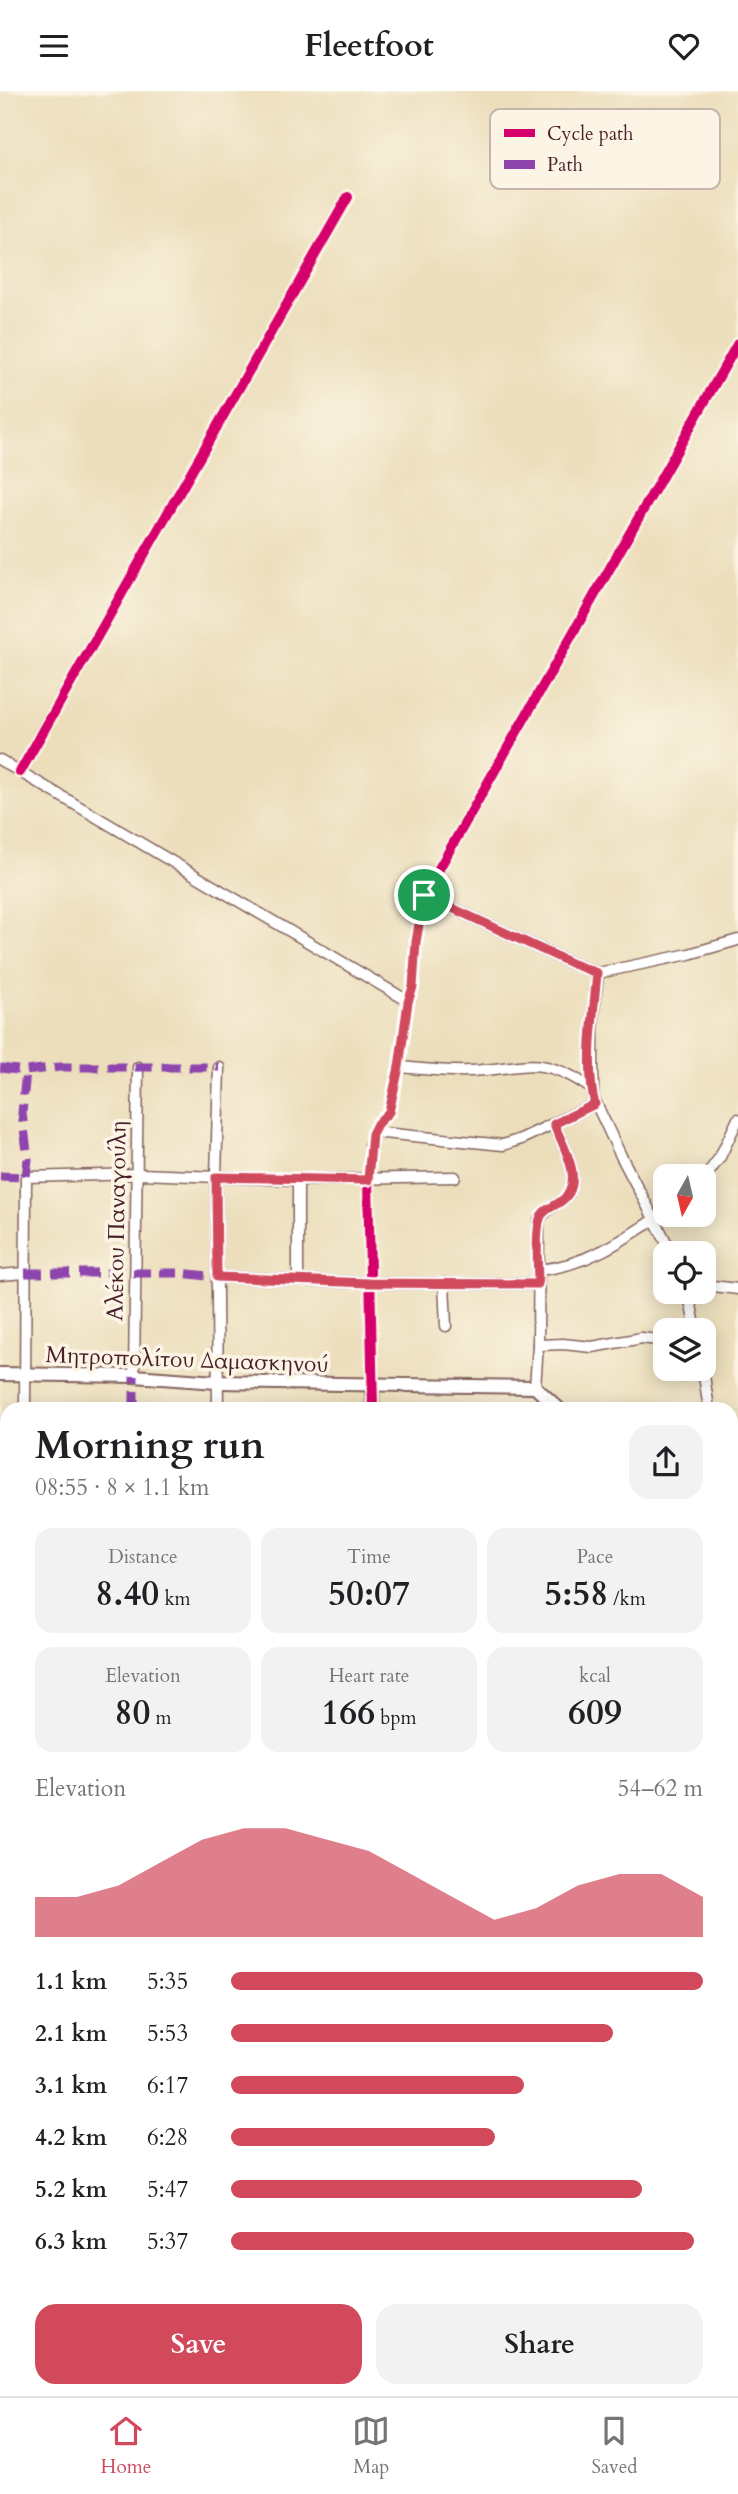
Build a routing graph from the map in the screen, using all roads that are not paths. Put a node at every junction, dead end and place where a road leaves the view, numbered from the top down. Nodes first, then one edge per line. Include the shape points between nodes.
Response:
1 (348, 197) dead end
2 (738, 343) edge
3 (0, 761) edge
4 (20, 772) junction
5 (424, 895) junction
6 (738, 940) edge
7 (597, 973) junction
8 (408, 1002) junction
9 (138, 1067) dead end
10 (219, 1067) dead end
11 (399, 1067) junction
12 (592, 1089) junction
13 (595, 1104) junction
14 (738, 1119) edge
15 (554, 1124) junction
16 (373, 1132) junction
17 (715, 1164) edge
18 (135, 1175) junction
19 (216, 1177) junction
20 (455, 1177) dead end
21 (298, 1180) junction
22 (368, 1180) junction
23 (653, 1218) edge
24 (653, 1221) edge
25 (538, 1270) junction
26 (25, 1273) junction
27 (0, 1275) edge
28 (217, 1277) junction
29 (298, 1280) junction
30 (369, 1283) junction
31 (444, 1283) junction
32 (538, 1284) junction
33 (716, 1286) edge
34 (738, 1289) edge
35 (446, 1326) dead end
36 (653, 1339) edge
37 (538, 1345) junction
38 (0, 1374) edge
39 (24, 1375) junction
40 (134, 1376) junction
41 (705, 1381) edge
42 (217, 1383) junction
43 (372, 1385) junction
44 (535, 1387) junction
45 (25, 1402) edge
46 (218, 1402) edge
47 (373, 1402) edge
48 (551, 1402) edge
49 (708, 1402) edge

1 - 4 street
2 - 5 street
3 - 4 street
4 - 8 street
5 - 7 street
5 - 8 street
6 - 7 street
7 - 12 street
8 - 11 street
9 - 18 street, Αλέκου Παναγούλη
10 - 19 street
11 - 12 street via 472,1071 540,1065 556,1067
11 - 16 street via 389,1112
12 - 13 street
13 - 15 street
13 - 23 street
14 - 17 street
15 - 16 street via 503,1145
15 - 25 street via 573,1179 569,1193 539,1220
16 - 22 street
18 - 19 street
18 - 26 street via 26,1177
18 - 40 street, Αλέκου Παναγούλη
19 - 21 street
19 - 28 street
20 - 22 street
21 - 22 street
21 - 29 street
22 - 30 street
24 - 25 street via 584,1259
25 - 32 street
26 - 27 street
26 - 39 street
28 - 29 street
28 - 42 street
29 - 30 street
30 - 31 street
30 - 43 street
31 - 32 street
31 - 35 street
32 - 37 street
33 - 34 street
36 - 37 street via 592,1347
37 - 44 street
38 - 39 street, Μητροπολίτου Δαμασκηνού
39 - 40 street, Μητροπολίτου Δαμασκηνού
39 - 45 street
40 - 42 street, Μητροπολίτου Δαμασκηνού
41 - 49 street
42 - 43 street, Μητροπολίτου Δαμασκηνού
42 - 46 street
43 - 44 street, Μητροπολίτου Δαμασκηνού
43 - 47 street
44 - 48 street

